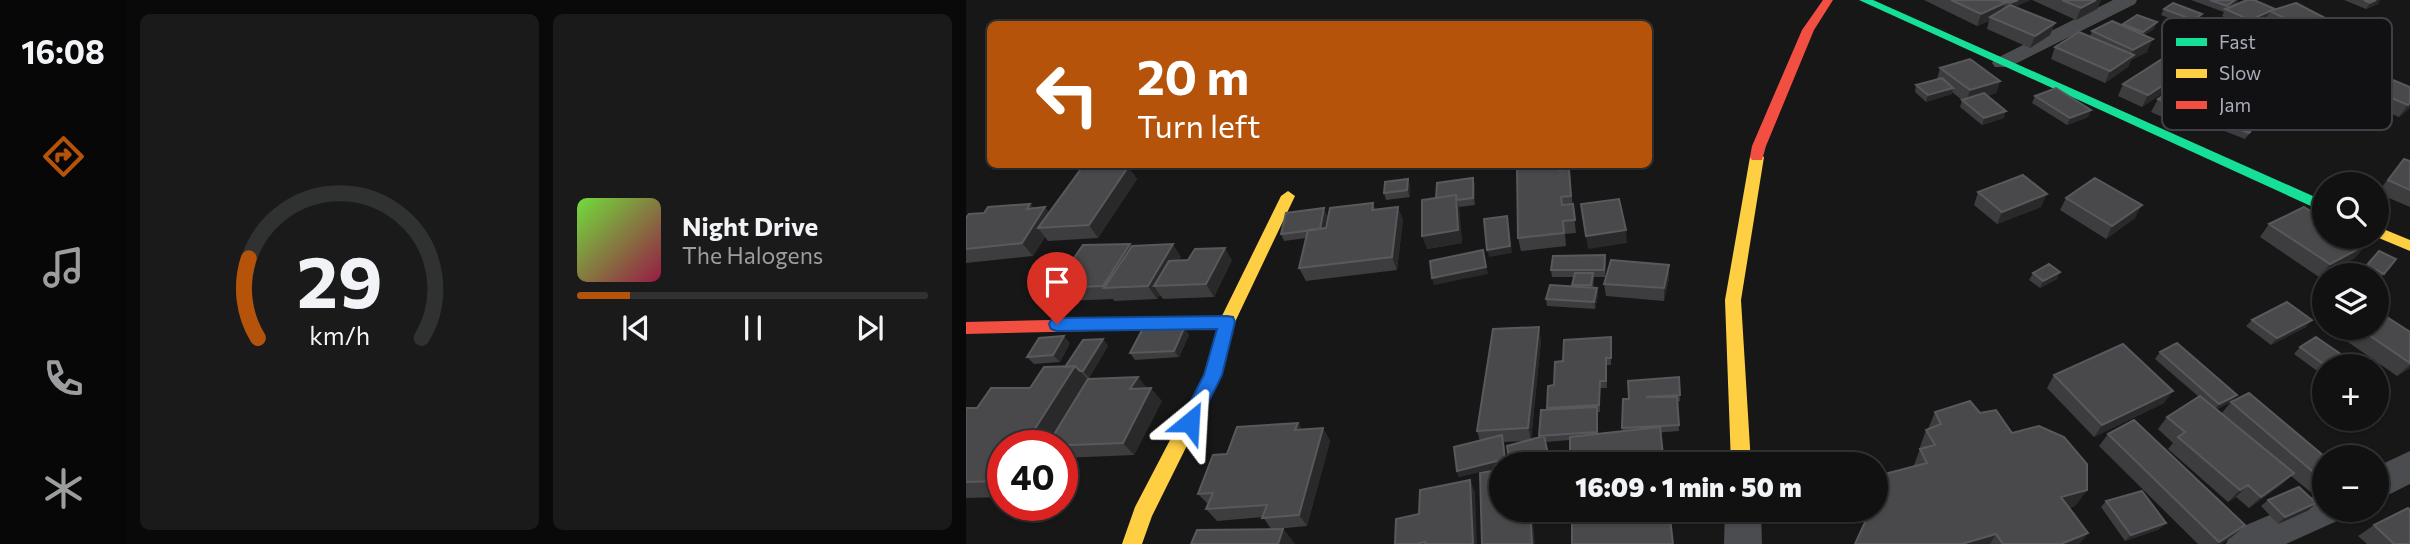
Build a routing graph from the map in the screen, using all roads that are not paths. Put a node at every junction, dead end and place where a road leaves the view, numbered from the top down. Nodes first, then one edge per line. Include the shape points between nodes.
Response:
1 (1828, 0) edge
2 (1864, 0) edge
3 (2127, 0) edge
4 (2001, 63) junction
5 (1288, 196) dead end
6 (2312, 202) edge
7 (2389, 237) edge
8 (2410, 246) edge
9 (1227, 322) junction
10 (966, 328) edge
11 (1740, 452) edge
12 (2410, 466) edge
13 (2389, 478) edge
14 (2312, 514) edge
15 (1743, 522) edge
16 (1132, 544) edge
17 (1743, 544) edge
18 (2245, 544) edge

1 - 11 street via 1808,30 1759,146 1733,300
2 - 4 street
3 - 4 street
4 - 6 street
5 - 9 street
7 - 8 street
9 - 10 street
9 - 16 street via 1213,375 1142,514
12 - 13 street
14 - 18 street
15 - 17 street

